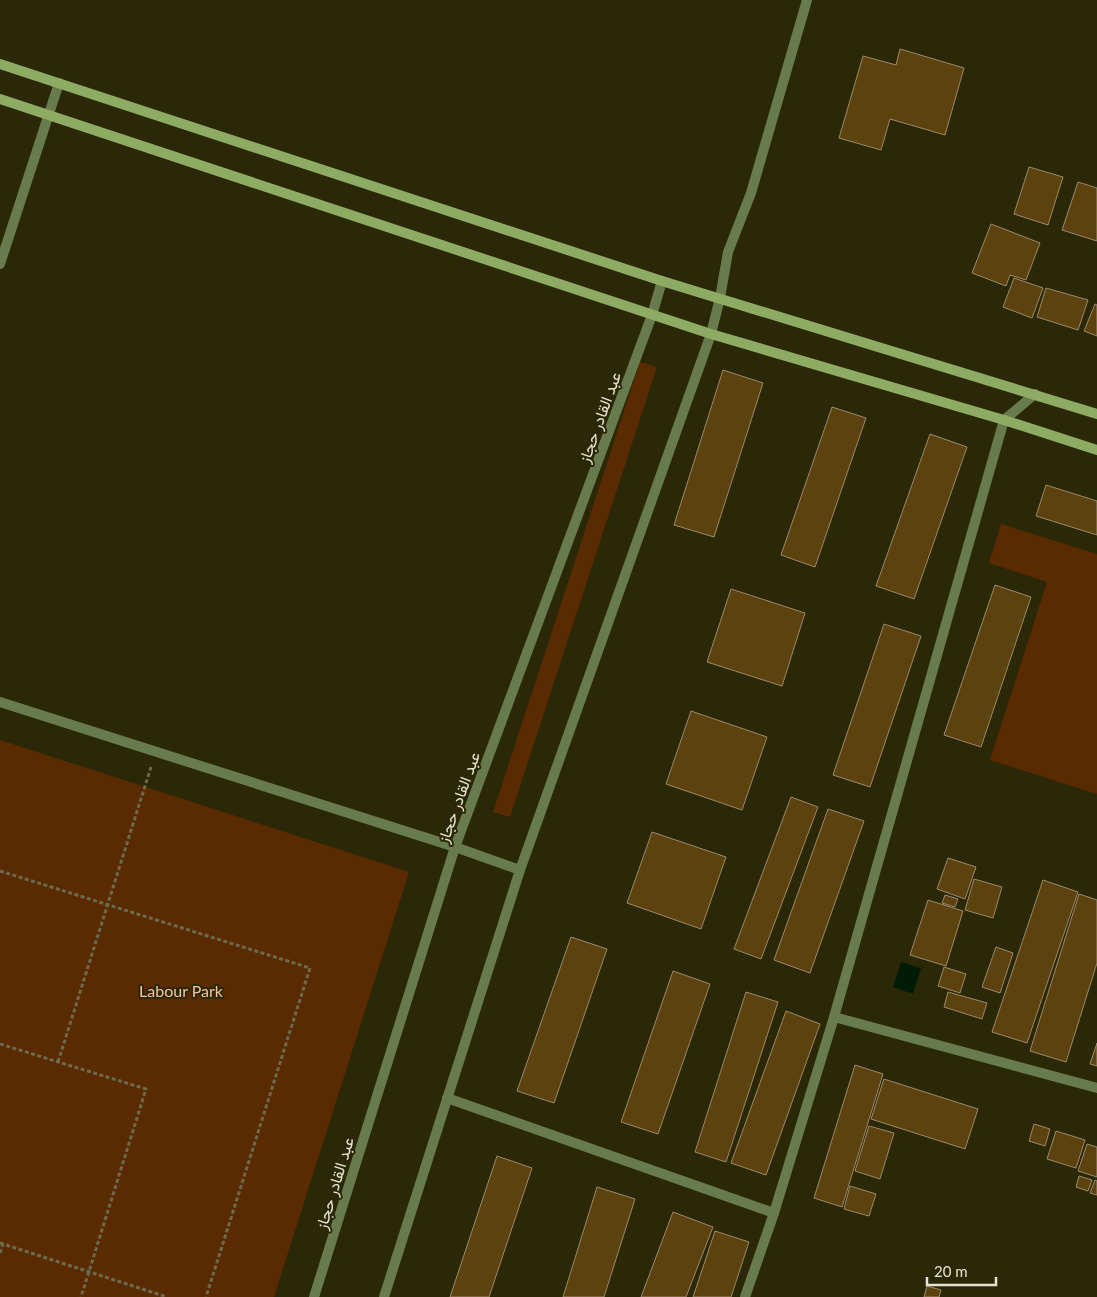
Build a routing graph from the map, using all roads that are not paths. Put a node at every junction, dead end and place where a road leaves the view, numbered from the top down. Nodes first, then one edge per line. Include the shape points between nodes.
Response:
1 (807, 0) edge
2 (0, 64) edge
3 (59, 83) junction
4 (0, 99) edge
5 (48, 114) junction
6 (0, 264) edge
7 (662, 281) junction
8 (720, 298) junction
9 (652, 315) junction
10 (711, 334) junction
11 (1034, 394) junction
12 (1097, 414) edge
13 (1004, 420) junction
14 (1097, 450) edge
15 (0, 702) edge
16 (456, 847) junction
17 (520, 870) junction
18 (834, 1017) junction
19 (1097, 1088) edge
20 (447, 1098) junction
21 (774, 1213) junction
22 (314, 1297) edge
23 (384, 1297) edge
24 (745, 1297) edge

1 - 8 street via 751,193 728,252
2 - 3 main road
3 - 5 street
3 - 7 main road
4 - 5 main road
5 - 6 street
5 - 9 main road
7 - 8 main road
7 - 9 street, عبد القادر حجاز
8 - 10 street
8 - 11 main road
9 - 10 main road
9 - 16 street, عبد القادر حجاز
10 - 13 main road
10 - 17 street
11 - 12 main road
11 - 13 street
13 - 14 main road
13 - 18 street
15 - 16 street
16 - 17 street
16 - 22 street, عبد القادر حجاز
17 - 20 street
18 - 19 street
18 - 21 street
20 - 21 street
20 - 23 street
21 - 24 street

